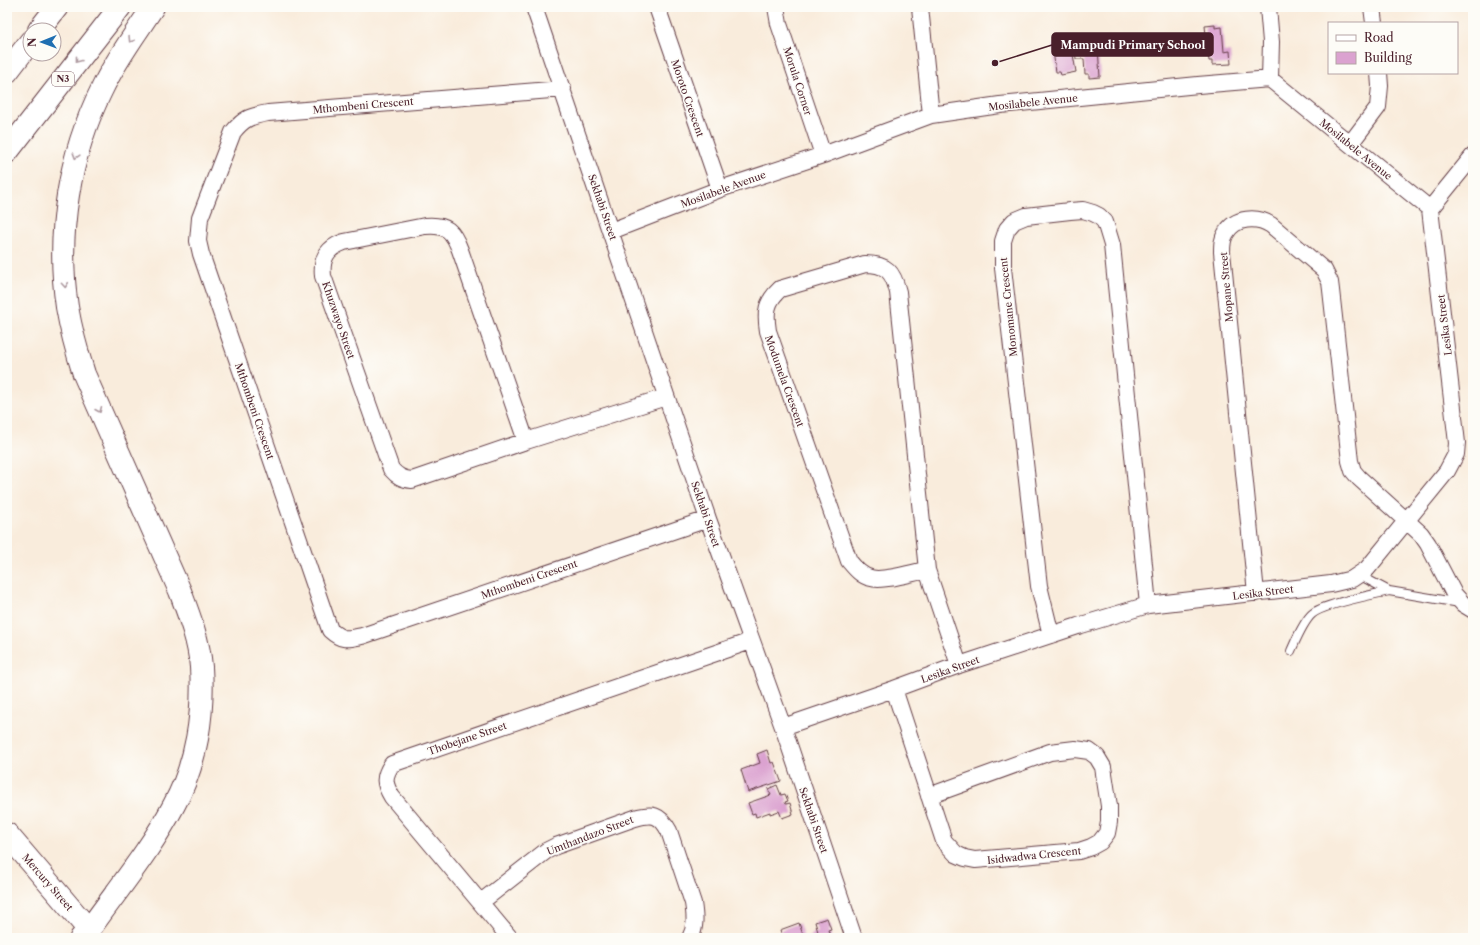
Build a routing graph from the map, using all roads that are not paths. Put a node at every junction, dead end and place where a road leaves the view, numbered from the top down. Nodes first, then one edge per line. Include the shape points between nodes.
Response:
1 (57, 7) edge
2 (120, 7) edge
3 (153, 7) edge
4 (534, 7) edge
5 (657, 7) edge
6 (776, 7) edge
7 (920, 7) edge
8 (1268, 7) edge
9 (1372, 7) edge
10 (45, 22) edge
11 (1374, 22) edge
12 (22, 52) edge
13 (7, 72) edge
14 (1379, 74) edge
15 (1270, 80) junction
16 (563, 89) junction
17 (931, 115) junction
18 (1350, 144) junction
19 (7, 152) edge
20 (823, 155) junction
21 (1473, 156) edge
22 (720, 189) junction
23 (1430, 209) junction
24 (611, 231) junction
25 (666, 397) junction
26 (526, 441) junction
27 (708, 519) junction
28 (1406, 520) junction
29 (927, 570) junction
30 (1359, 575) junction
31 (1389, 591) junction
32 (1256, 593) junction
33 (1148, 605) junction
34 (1468, 607) edge
35 (1051, 635) junction
36 (751, 641) junction
37 (1291, 651) dead end
38 (959, 665) junction
39 (894, 690) junction
40 (783, 727) junction
41 (929, 796) junction
42 (7, 834) edge
43 (481, 902) junction
44 (85, 934) edge
45 (510, 938) edge
46 (690, 938) edge
47 (854, 938) edge

1 - 10 main road
2 -> 19 main road, N3
3 -> 44 main road via 102,88 87,122 73,166 67,203 64,275 74,344 84,374 191,619 201,666 201,711 193,755 175,804 161,829
4 - 16 street, Sekhabi Street
5 - 22 street, Moroto Crescent
6 - 20 street, Morula Corner via 779,24
7 - 17 street
8 - 15 street via 1271,42
9 - 11 street
12 - 13 main road
14 - 18 street via 1378,107
15 - 17 street, Mosilabele Avenue via 1000,105
15 - 18 street, Mosilabele Avenue
16 - 24 street, Sekhabi Street
16 - 27 street, Mthombeni Crescent via 268,113 247,118 233,132 200,218 197,232 201,254 330,630 336,636 344,639 362,636
17 - 20 street, Mosilabele Avenue
18 - 23 street, Mosilabele Avenue
20 - 22 street, Mosilabele Avenue
21 - 23 street
22 - 24 street, Mosilabele Avenue
23 - 28 street, Lesika Street via 1457,443 1456,454 1447,471
24 - 25 street, Sekhabi Street
25 - 26 street, Khuzwayo Street
25 - 27 street, Sekhabi Street
26 - 26 street, Khuzwayo Street via 412,480 397,476 391,469 323,276 323,260 334,245 425,226 445,227 452,233
27 - 36 street, Sekhabi Street
28 - 30 street, Lesika Street via 1367,569
28 - 32 street, Mopane Street via 1353,471 1327,275 1265,221 1250,219 1236,223 1225,234 1222,252
28 - 34 street, Mopane Street via 1421,534 1454,594
29 - 29 street, Modumela Crescent via 880,579 871,578 856,569 849,561 768,331 768,305 772,296 780,289 866,264 884,267 895,280
29 - 38 street, Modumela Crescent
30 - 31 lane
30 - 32 street, Lesika Street via 1331,584
31 - 34 lane
31 - 37 lane via 1324,607 1312,614
32 - 33 street, Lesika Street
33 - 35 street, Lesika Street
33 - 35 street, Monomane Crescent via 1112,246 1108,230 1099,216 1083,210 1026,216 1014,221 1007,229 1003,241 1003,268 1039,586
35 - 38 street, Lesika Street
36 - 40 street, Sekhabi Street
36 - 43 street, Thobejane Street via 392,764 385,780 392,797
38 - 39 street, Lesika Street
39 - 40 street, Lesika Street
39 - 41 street, Isidwadwa Crescent
40 - 47 street, Sekhabi Street
41 - 41 street, Isidwadwa Crescent via 944,841 956,854 976,860 1079,851 1100,842 1107,833 1110,822 1103,767 1097,757 1089,751 1075,749 1050,752
42 - 44 main road, Mercury Street
43 - 45 street, Thobejane Street
43 - 46 street, Umthandazo Street via 546,851 635,818 653,815 665,822 693,903 695,915

